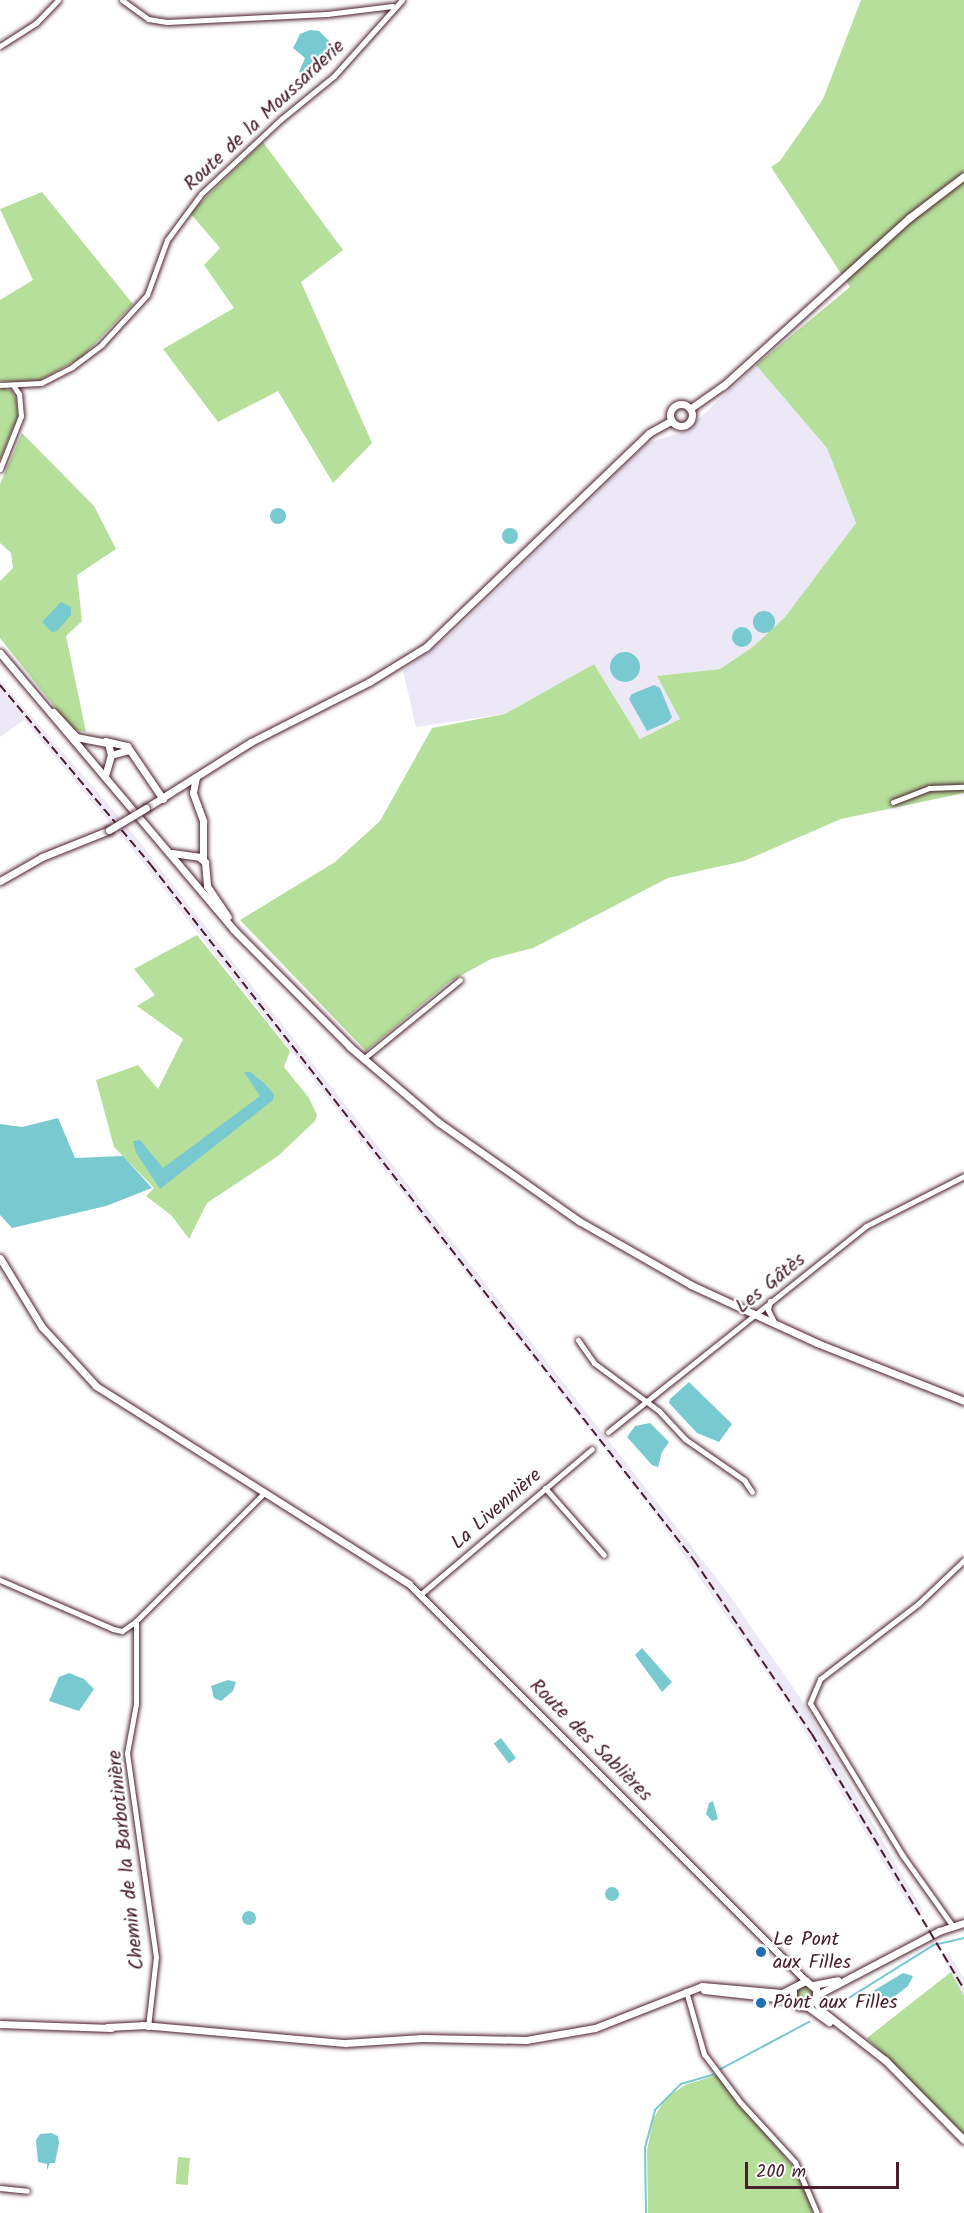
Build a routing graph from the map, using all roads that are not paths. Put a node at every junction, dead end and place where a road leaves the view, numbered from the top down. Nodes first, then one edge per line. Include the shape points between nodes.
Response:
1 (58, 0) edge
2 (122, 0) edge
3 (402, 0) edge
4 (393, 6) junction
5 (0, 46) edge
6 (964, 176) edge
7 (0, 385) edge
8 (13, 385) junction
9 (691, 408) junction
10 (671, 421) junction
11 (0, 469) edge
12 (0, 652) edge
13 (23, 680) junction
14 (93, 741) junction
15 (105, 741) junction
16 (128, 750) junction
17 (111, 755) junction
18 (87, 756) junction
19 (92, 762) junction
20 (107, 762) junction
21 (105, 776) junction
22 (196, 777) junction
23 (964, 787) edge
24 (174, 792) junction
25 (193, 793) junction
26 (163, 799) junction
27 (893, 802) dead end
28 (201, 847) junction
29 (172, 853) junction
30 (191, 857) junction
31 (203, 859) junction
32 (183, 870) junction
33 (206, 874) junction
34 (193, 880) junction
35 (0, 881) edge
36 (248, 943) junction
37 (460, 980) dead end
38 (363, 1059) junction
39 (964, 1176) edge
40 (0, 1258) edge
41 (770, 1301) junction
42 (754, 1316) junction
43 (777, 1326) junction
44 (578, 1340) dead end
45 (964, 1401) edge
46 (645, 1402) junction
47 (608, 1432) dead end
48 (592, 1449) dead end
49 (545, 1488) junction
50 (265, 1492) junction
51 (752, 1492) dead end
52 (604, 1555) dead end
53 (964, 1560) edge
54 (0, 1580) edge
55 (421, 1594) junction
56 (136, 1621) junction
57 (122, 1631) junction
58 (135, 1641) junction
59 (964, 1923) edge
60 (949, 1926) junction
61 (778, 1954) junction
62 (858, 1975) junction
63 (809, 1983) junction
64 (795, 1987) junction
65 (686, 1991) junction
66 (816, 1998) junction
67 (793, 2000) junction
68 (808, 2007) junction
69 (0, 2024) edge
70 (148, 2027) junction
71 (860, 2039) junction
72 (964, 2140) edge
73 (0, 2188) edge
74 (27, 2191) dead end
75 (817, 2213) edge

1 - 5 street via 36,23
2 - 4 street via 148,19 167,22 327,14
3 - 4 street, Route de la Moussarderie
4 - 8 street, Route de la Moussarderie via 345,65 201,194 167,240 147,295 117,329 86,358 57,376 41,383
6 - 9 street via 909,218 723,386
7 - 8 street, Route de la Moussarderie
8 - 11 street via 21,416
9 - 10 street via 676,404 671,409
9 - 10 street via 692,419 687,425
10 - 22 street via 649,433 426,647 369,682 251,742
12 - 13 street
13 - 14 street via 72,735
13 - 18 street
14 - 15 street
14 - 18 street
15 - 16 street via 119,742
15 - 17 street
16 - 17 street
16 - 26 street
17 - 20 street
18 - 19 street
19 - 20 street
19 - 21 street
20 - 21 street
21 - 29 street
22 - 24 street
22 - 25 street
23 - 27 street via 929,788
24 - 25 street
24 - 26 street
25 - 28 street via 203,821
26 - 35 street, bridge via 109,830 42,856
28 - 30 street
28 - 31 street
29 - 30 street
29 - 32 street
30 - 31 street
30 - 32 street
31 - 33 street
32 - 34 street
33 - 34 street
33 - 36 street via 210,892
34 - 36 street
36 - 38 street
37 - 38 street
38 - 42 street via 470,1146 579,1221 658,1268
39 - 41 street, Les Gâtès via 882,1216
40 - 50 street, Route des Sablières via 42,1327 96,1386
41 - 42 street, Les Gâtès
41 - 43 street via 769,1315
42 - 43 street
42 - 46 street, Les Gâtès
43 - 45 street
44 - 46 street via 594,1363
46 - 47 street, Les Gâtès
46 - 51 street via 694,1446 744,1480
48 - 49 street, La Livennière
49 - 52 street
49 - 55 street, La Livennière
50 - 55 street, Route des Sablières via 373,1558
50 - 56 street
53 - 60 street via 919,1603 820,1679 810,1700 815,1716
54 - 57 street
55 - 61 street, Route des Sablières
56 - 57 street
56 - 58 street, Chemin de la Barbotinière
57 - 58 street
58 - 70 street, Chemin de la Barbotinière via 136,1704 128,1753 156,1957
59 - 60 street
60 - 62 street
61 - 63 street, Route des Sablières
61 - 64 street, Route des Sablières
62 - 63 street
62 - 66 street
63 - 64 street
63 - 66 street
64 - 65 street via 768,1993 712,1985
64 - 67 street
65 - 67 street via 714,1990
65 - 70 street via 595,2028 535,2040 429,2038 328,2043
65 - 75 street via 705,2054 740,2102 795,2162
66 - 68 street
66 - 71 street via 822,2011
67 - 68 street
68 - 71 street
69 - 70 street
71 - 72 street
73 - 74 street

